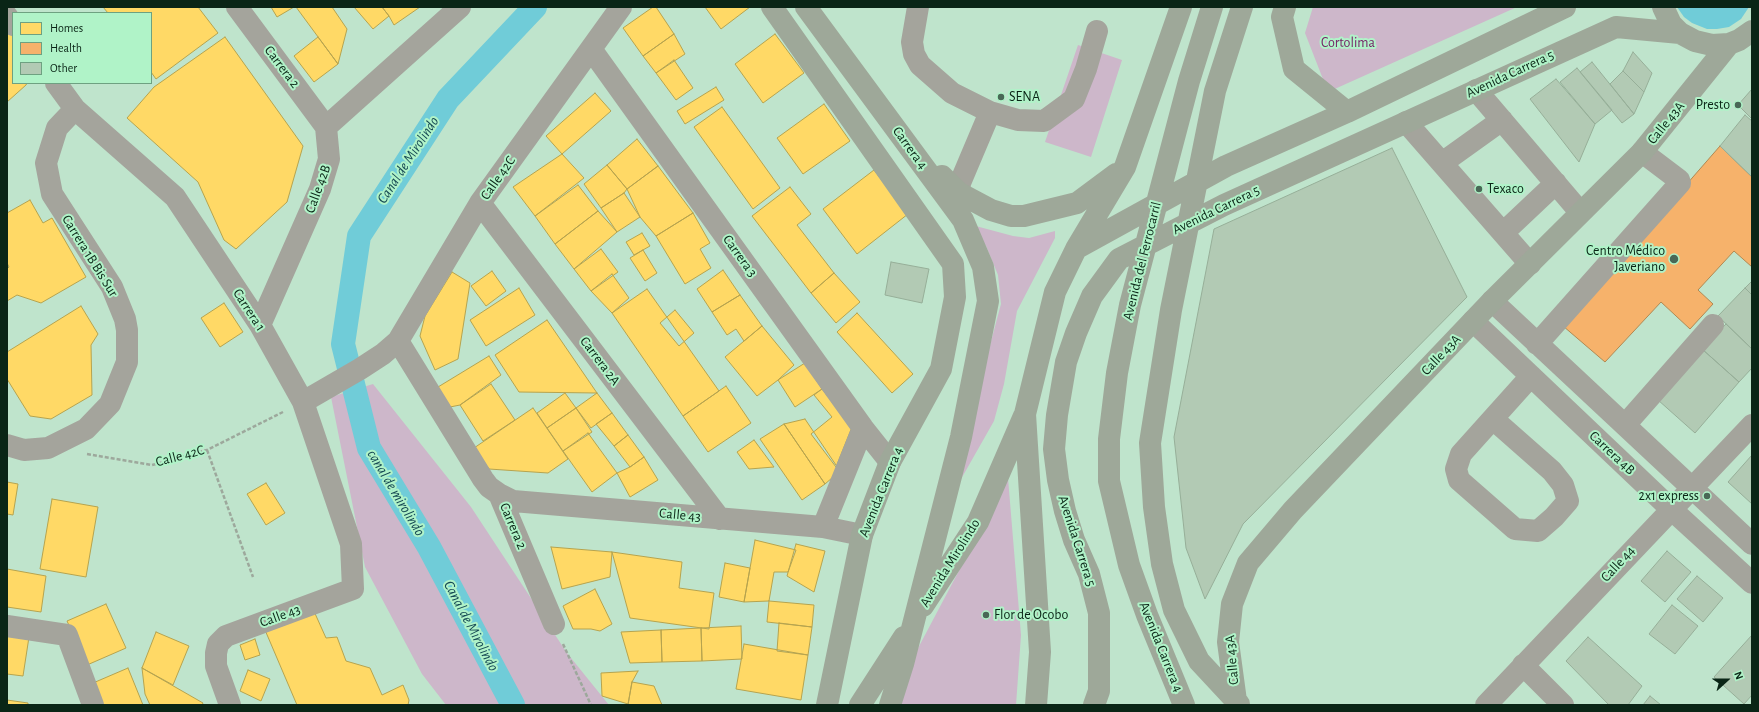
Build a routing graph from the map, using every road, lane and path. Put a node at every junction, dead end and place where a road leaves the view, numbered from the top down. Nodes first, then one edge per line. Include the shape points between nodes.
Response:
1 (237, 7) edge
2 (460, 7) edge
3 (621, 7) edge
4 (772, 7) edge
5 (806, 7) edge
6 (918, 7) edge
7 (1181, 7) edge
8 (1212, 7) edge
9 (1242, 7) edge
10 (1285, 7) edge
11 (1565, 7) edge
12 (1662, 7) edge
13 (1097, 31) dead end
14 (1680, 33) junction
15 (1745, 37) edge
16 (591, 49) junction
17 (57, 84) edge
18 (1476, 90) junction
19 (75, 109) junction
20 (990, 112) junction
21 (1347, 112) junction
22 (1502, 120) junction
23 (1406, 122) junction
24 (326, 127) junction
25 (913, 152) junction
26 (1642, 152) junction
27 (1442, 163) junction
28 (1125, 167) junction
29 (1556, 183) junction
30 (959, 193) junction
31 (480, 203) junction
32 (1580, 212) junction
33 (1503, 233) junction
34 (1076, 249) junction
35 (1530, 264) junction
36 (1492, 301) junction
37 (1473, 322) junction
38 (260, 325) junction
39 (1713, 325) dead end
40 (1538, 344) junction
41 (391, 347) junction
42 (1531, 376) junction
43 (303, 402) junction
44 (1025, 414) junction
45 (1494, 419) junction
46 (1625, 425) junction
47 (1752, 425) edge
48 (863, 428) junction
49 (7, 445) edge
50 (207, 450) junction
51 (85, 454) dead end
52 (890, 462) junction
53 (1691, 488) junction
54 (499, 494) junction
55 (1671, 509) junction
56 (720, 519) junction
57 (1118, 520) joint
58 (822, 527) junction
59 (862, 535) junction
60 (1752, 544) edge
61 (253, 577) dead end
62 (1752, 582) edge
63 (353, 589) joint
64 (554, 624) joint
65 (7, 626) edge
66 (1523, 665) junction
67 (864, 699) edge
68 (1238, 703) edge
69 (93, 705) edge
70 (230, 705) edge
71 (591, 705) edge
72 (827, 705) edge
73 (890, 705) edge
74 (1036, 705) edge
75 (1094, 705) edge
76 (1184, 705) edge
77 (1486, 705) edge
78 (1563, 705) edge

1 - 24 street, Carrera 2
2 - 24 street
3 - 16 street, Calle 42C
4 - 52 main road, Avenida Carrera 4 via 953,264 955,297 941,369
5 - 25 main road, Carrera 4
6 - 20 street via 912,42 914,54 920,65 952,93
7 - 28 main road
8 - 57 main road, Avenida del Ferrocarril via 1187,88 1130,305 1116,373 1109,439 1109,481
9 - 68 main road, Avenida Carrera 4 via 1215,91 1171,310 1150,443 1155,514 1162,564 1174,610 1199,661
10 - 21 main road via 1282,17 1294,69
11 - 21 main road
12 - 14 main road via 1671,24
13 - 20 street via 1074,99 1044,121 1018,120
14 - 15 main road via 1695,41 1712,45
14 - 18 main road, Avenida Carrera 5 via 1616,27
15 - 26 main road, Calle 43A
16 - 31 street, Calle 42C
16 - 48 street, Carrera 3
17 - 19 street, Carrera 1
18 - 22 street
18 - 23 main road, Avenida Carrera 5
19 - 38 street, Carrera 1 via 175,197
19 - 49 street, Carrera 1B Bis Sur via 57,128 46,164 52,194 112,287 125,319 127,362 110,404 86,429 48,448 24,450
20 - 30 street via 960,183
21 - 34 main road via 1226,166
22 - 27 street
22 - 29 street
23 - 27 street
23 - 75 main road, Avenida Carrera 5 via 1224,205 1119,259 1092,296 1066,362 1054,449 1065,511 1089,574 1098,613 1098,690
24 - 38 street, Calle 42B via 329,159 320,189
25 - 30 main road
25 - 73 main road, Carrera 4 via 963,220 983,267 988,301 961,437 905,657
26 - 32 main road, Calle 43A
26 - 40 street via 1680,183
27 - 33 street
28 - 30 main road via 1077,203 1024,216 1011,216 991,210
28 - 34 main road
29 - 32 street
29 - 33 street
31 - 41 street, Calle 42C
31 - 56 street, Carrera 2A
32 - 35 main road, Calle 43A
33 - 35 street
34 - 44 main road via 1055,292
35 - 36 main road, Calle 43A
36 - 37 main road, Calle 43A
36 - 40 street, Carrera 4B
37 - 42 street, Carrera 4B
37 - 68 main road, Calle 43A via 1293,510 1248,563 1232,604 1228,642
38 - 43 street, Carrera 1
39 - 46 street
40 - 46 street, Carrera 4B
41 - 43 street
41 - 54 street, Carrera 2 via 483,479
42 - 45 street
42 - 55 street, Carrera 4B
43 - 50 path, Calle 42C
43 - 63 street, Carrera 1 via 350,544
44 - 67 main road, Avenida Mirolindo via 978,522
44 - 74 main road via 1040,652
45 - 45 street via 1461,454 1456,469 1459,480 1515,529 1538,531 1568,501 1563,485 1552,471
46 - 53 street, Carrera 4B
47 - 53 street, Calle 44
48 - 52 street, Carrera 3
48 - 58 street
50 - 51 path, Calle 42C via 152,465
50 - 61 path
52 - 59 main road, Avenida Carrera 4
53 - 55 street, Calle 44
53 - 60 street, Carrera 4B
54 - 56 street, Calle 43 via 513,501
54 - 64 street, Carrera 2
55 - 62 street, Carrera 4B
55 - 66 street, Calle 44
56 - 58 street, Calle 43
57 - 76 main road, Avenida Carrera 4 via 1129,565
58 - 59 street, Calle 43
59 - 72 main road, Avenida Carrera 4
63 - 70 street, Calle 43 via 226,636 218,644 216,666
64 - 71 path
65 - 69 street via 67,635
66 - 77 street, Calle 44
66 - 78 street

